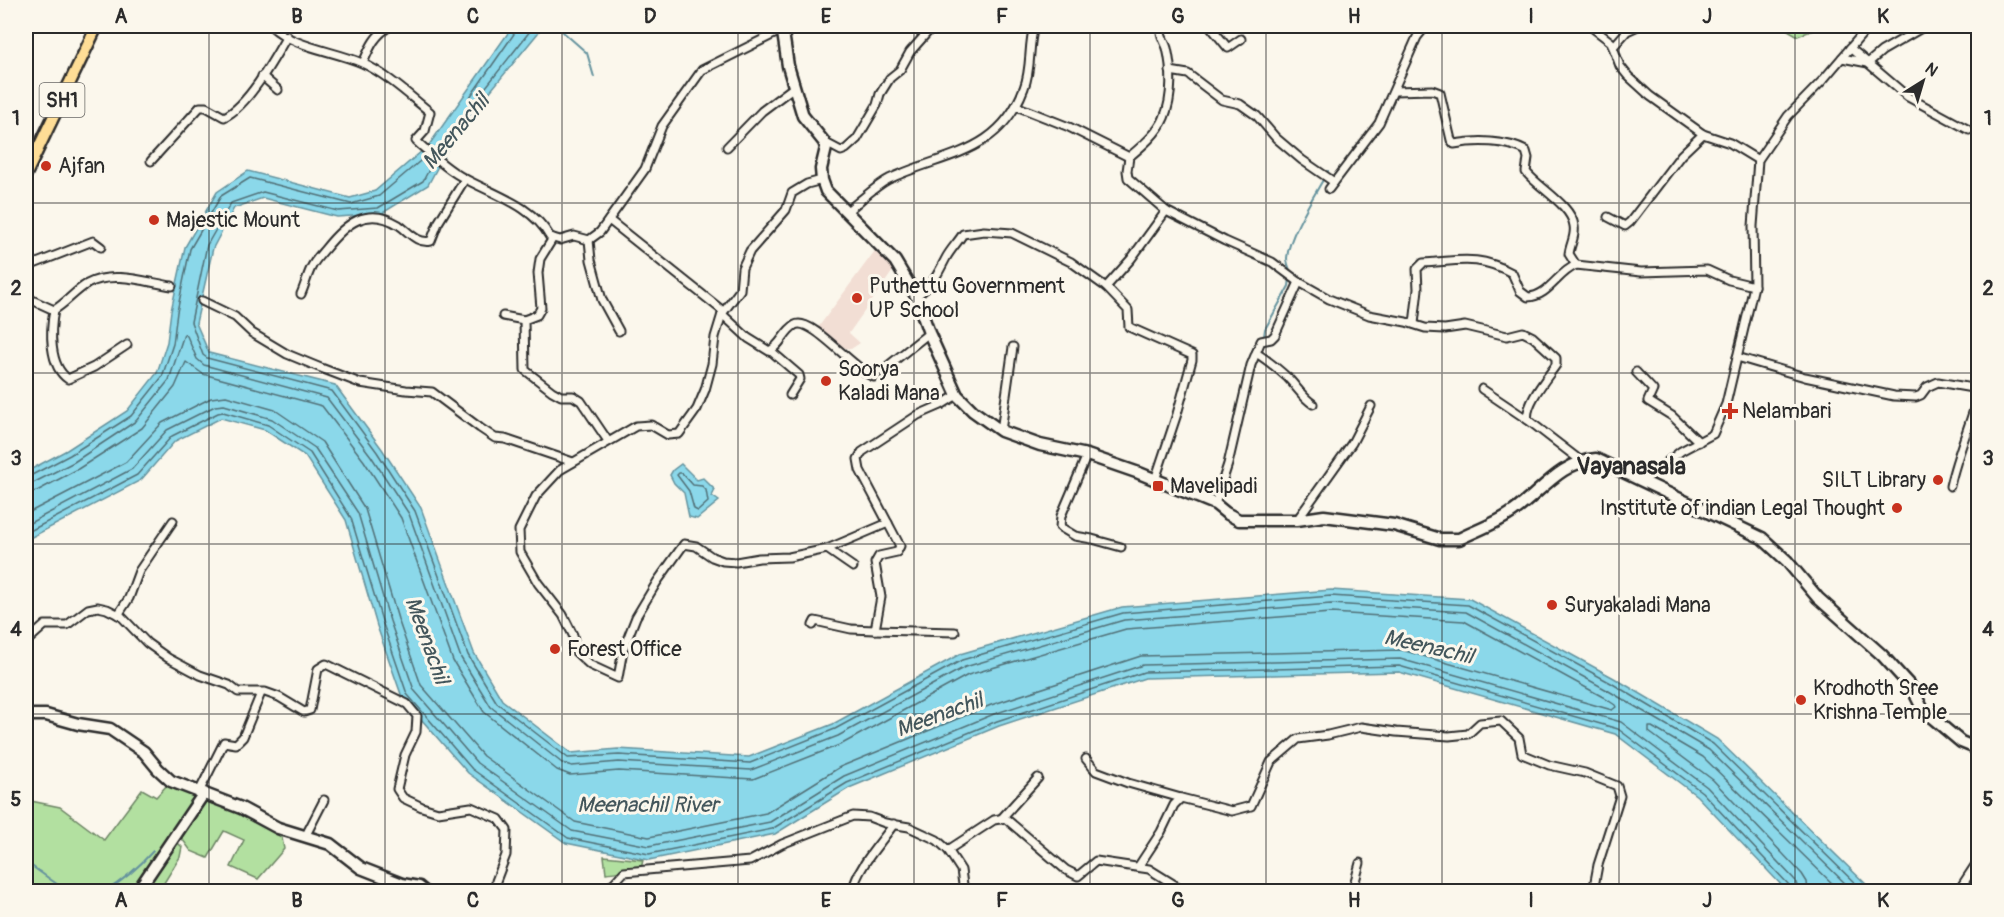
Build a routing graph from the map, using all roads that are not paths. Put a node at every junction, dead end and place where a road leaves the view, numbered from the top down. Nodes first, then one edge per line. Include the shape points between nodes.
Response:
1 (97, 26) edge
2 (271, 26) edge
3 (390, 26) edge
4 (933, 26) edge
5 (1034, 26) edge
6 (1163, 26) edge
7 (1210, 26) edge
8 (1426, 26) edge
9 (1590, 26) edge
10 (1638, 26) edge
11 (1869, 26) edge
12 (1924, 26) edge
13 (785, 27) edge
14 (287, 36) junction
15 (1241, 39) dead end
16 (1613, 47) junction
17 (1850, 48) junction
18 (1842, 58) junction
19 (363, 63) junction
20 (1868, 63) junction
21 (1170, 71) junction
22 (262, 76) junction
23 (794, 87) junction
24 (278, 90) dead end
25 (1394, 91) junction
26 (1016, 106) junction
27 (1969, 130) dead end
28 (1703, 134) junction
29 (824, 142) junction
30 (727, 147) dead end
31 (1129, 157) junction
32 (1758, 160) junction
33 (151, 161) dead end
34 (26, 174) edge
35 (465, 179) junction
36 (822, 180) junction
37 (1334, 182) junction
38 (1329, 189) dead end
39 (1166, 211) junction
40 (846, 212) junction
41 (1608, 217) dead end
42 (609, 220) junction
43 (553, 238) junction
44 (589, 240) junction
45 (100, 247) dead end
46 (26, 265) edge
47 (1576, 265) junction
48 (1299, 282) junction
49 (172, 286) dead end
50 (1754, 286) junction
51 (1106, 287) junction
52 (26, 294) edge
53 (301, 294) dead end
54 (916, 296) junction
55 (202, 301) dead end
56 (54, 310) junction
57 (722, 312) junction
58 (503, 316) dead end
59 (524, 320) junction
60 (1414, 324) junction
61 (619, 331) dead end
62 (929, 333) junction
63 (127, 345) dead end
64 (1013, 347) dead end
65 (771, 351) junction
66 (1256, 353) junction
67 (1737, 357) junction
68 (1636, 372) dead end
69 (1482, 389) dead end
70 (1978, 389) edge
71 (790, 395) dead end
72 (957, 395) junction
73 (1978, 397) edge
74 (1313, 404) dead end
75 (1371, 406) dead end
76 (1528, 420) junction
77 (1001, 431) junction
78 (608, 441) junction
79 (1699, 442) junction
80 (1087, 455) junction
81 (1581, 460) junction
82 (573, 462) junction
83 (1155, 480) junction
84 (1644, 480) junction
85 (1950, 486) dead end
86 (1215, 504) junction
87 (1298, 520) junction
88 (173, 521) dead end
89 (888, 522) junction
90 (1121, 547) dead end
91 (827, 549) junction
92 (853, 567) dead end
93 (118, 615) junction
94 (813, 625) dead end
95 (875, 630) junction
96 (955, 632) dead end
97 (26, 642) edge
98 (261, 693) junction
99 (26, 715) edge
100 (1978, 749) edge
101 (1086, 759) dead end
102 (1038, 778) dead end
103 (201, 793) junction
104 (1181, 798) junction
105 (324, 800) dead end
106 (1001, 819) junction
107 (894, 824) junction
108 (306, 835) junction
109 (948, 850) junction
110 (1978, 861) edge
111 (1360, 863) dead end
112 (1138, 867) junction
113 (137, 891) edge
114 (425, 891) edge
115 (498, 891) edge
116 (610, 891) edge
117 (852, 891) edge
118 (966, 891) edge
119 (1186, 891) edge
120 (1352, 891) edge
121 (1593, 891) edge
122 (1926, 891) edge
123 (1935, 891) edge
124 (1952, 891) edge

1 - 34 main road, SH1
2 - 14 street
3 - 19 street via 369,46
4 - 29 street via 890,78 857,139 841,151
5 - 26 street via 1028,75
6 - 21 street via 1161,34
7 - 15 street via 1228,48
8 - 25 street via 1417,37
9 - 16 street
10 - 16 street via 1627,31
11 - 17 street
12 - 20 street
13 - 23 main road
13 - 42 street via 702,70 662,126 645,169
14 - 19 street
14 - 22 street
16 - 28 street via 1628,76
17 - 18 street
17 - 20 street
18 - 20 street
18 - 32 street via 1788,116
19 - 35 street via 430,112 425,131 416,141
20 - 27 street via 1908,97
21 - 31 street via 1164,119
21 - 37 street via 1188,74 1222,100 1240,104 1293,153
22 - 24 street
22 - 33 street via 228,115 224,117 200,107
23 - 29 main road via 803,116
23 - 30 street via 762,111
25 - 37 street via 1379,123
25 - 47 street via 1440,93 1454,144 1480,141 1526,151 1526,172 1570,214 1574,236 1569,254
26 - 31 street
26 - 40 street via 990,136 969,150 886,180
28 - 32 street via 1730,142
28 - 41 street via 1681,155 1630,222 1620,225
29 - 36 main road
31 - 39 street via 1128,178
32 - 50 street
35 - 43 street via 523,208
35 - 53 street via 430,241 414,238 386,218 350,223 310,268
36 - 40 main road via 826,191
36 - 57 street via 792,193 786,210 750,251 742,268 740,290
37 - 38 street
39 - 48 street via 1258,254
39 - 51 street
40 - 54 main road via 895,261
42 - 44 street
42 - 57 street
43 - 44 street via 574,236
43 - 59 street via 540,259 542,308 537,315
44 - 61 street via 602,300
45 - 46 street via 93,241
47 - 50 street via 1641,272 1707,270
47 - 60 street via 1541,295 1528,297 1520,291 1512,273 1483,260 1422,263 1417,269
48 - 60 street via 1370,315
48 - 66 street via 1275,335 1261,341
49 - 56 street via 100,279 88,283
50 - 67 street
51 - 54 street via 1071,262 1012,233 974,231 963,234 938,277
51 - 83 street via 1128,310 1129,327 1192,355
52 - 56 street
54 - 62 main road
55 - 82 street via 235,318 287,354 360,382 432,392 495,438
56 - 63 street via 51,324 56,364 68,379
57 - 65 street via 748,338
57 - 78 street via 705,390 679,434 668,435 651,425 636,426
58 - 59 street
59 - 78 street via 525,369 552,391 581,401
60 - 76 street via 1445,329 1465,326 1507,336 1523,332 1533,337 1556,358 1556,365 1530,406
62 - 65 street via 874,377 861,371 806,325 793,326
62 - 72 main road
64 - 77 street
65 - 71 street via 799,375
66 - 74 street via 1274,365
66 - 86 street
67 - 70 street via 1893,396 1916,397 1938,382
67 - 79 street via 1726,404 1713,434
68 - 79 street via 1653,390 1648,401 1672,416
69 - 76 street
72 - 77 main road
72 - 89 street via 879,439 858,459 860,471
73 - 85 street
75 - 87 street via 1352,443
76 - 81 street
77 - 80 main road via 1040,445
78 - 82 street
79 - 84 street
80 - 83 main road
80 - 90 street via 1059,527 1075,536
81 - 84 main road via 1596,459
81 - 87 main road via 1513,512 1459,539 1440,539 1394,525 1324,516
82 - 91 street via 536,496 519,530 520,552 537,583 563,615 576,652 590,665 618,678 622,650 636,617 684,544 723,561 736,562
83 - 86 main road
84 - 100 main road via 1762,538 1818,598 1882,655 1912,688 1923,710 1961,742
86 - 87 main road via 1239,519
88 - 93 street via 139,571
89 - 91 street
89 - 95 street via 900,550 879,556 875,563 881,597
91 - 92 street
93 - 97 street via 98,607 87,609 67,625 45,625
93 - 98 street via 168,658 238,692
94 - 95 street via 820,621
95 - 96 street
98 - 103 street via 243,737 236,744 224,742
98 - 115 street via 279,697 304,712 310,710 318,669 326,664 407,704 417,716 416,732 405,755 397,789 403,798 438,812 471,807 499,819 507,830 506,855 496,881
99 - 103 main road via 46,715 110,729 144,752 171,781
101 - 104 street via 1096,771
102 - 106 street
103 - 108 main road via 278,828
103 - 113 main road
104 - 112 street
104 - 121 street via 1232,811 1251,806 1271,762 1298,739 1361,727 1449,736 1468,734 1480,723 1501,721 1519,738 1522,754 1617,786 1620,796
105 - 108 street
106 - 109 street
106 - 112 street via 1005,818 1078,876 1096,861
107 - 109 street via 937,840
107 - 116 street via 853,816 750,861 624,872
107 - 117 street via 866,862
108 - 114 main road via 330,844 361,868
109 - 118 street via 961,870
110 - 124 street via 1959,890
111 - 120 street
112 - 119 street via 1149,869
122 - 123 street

